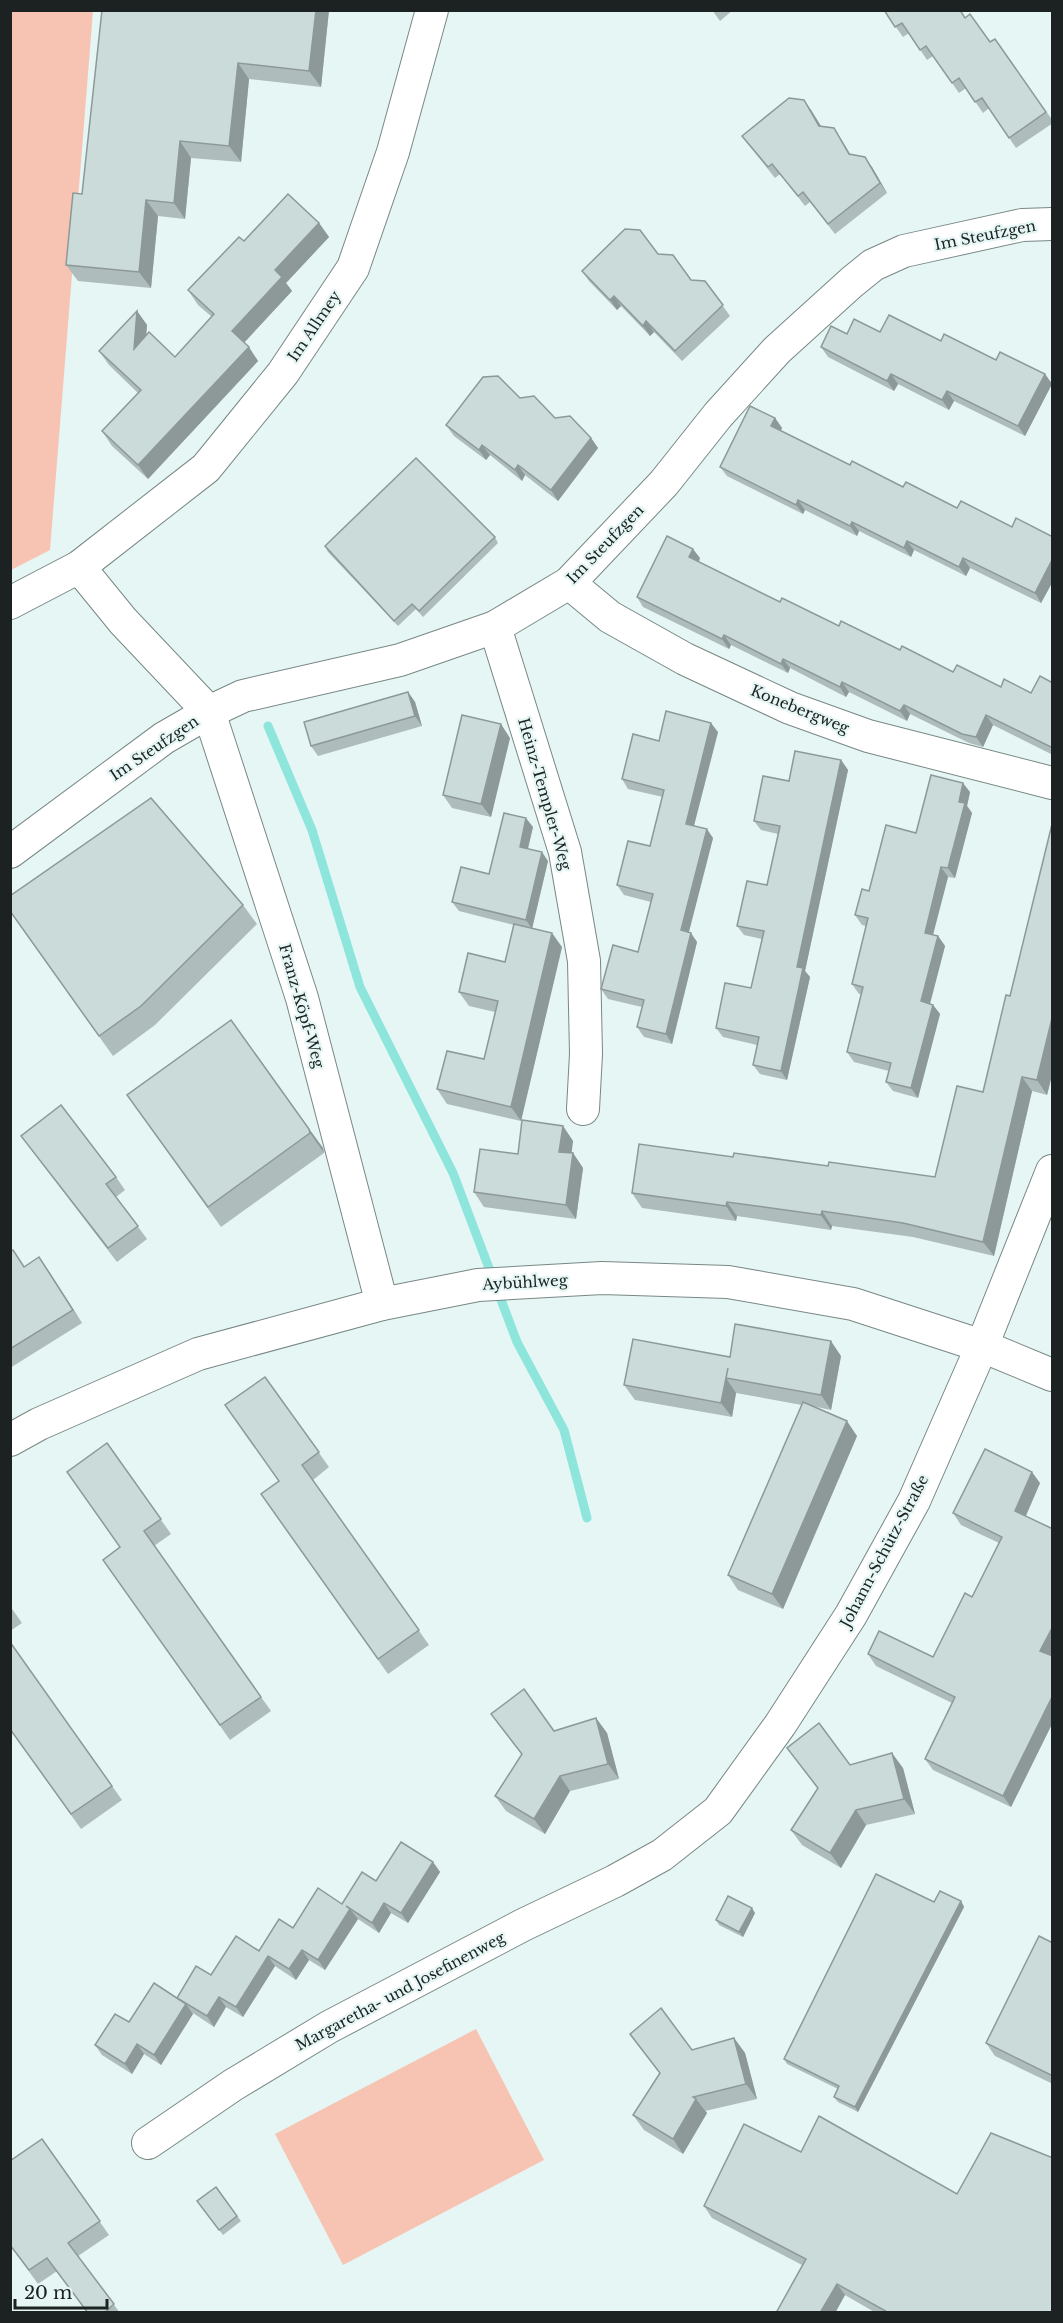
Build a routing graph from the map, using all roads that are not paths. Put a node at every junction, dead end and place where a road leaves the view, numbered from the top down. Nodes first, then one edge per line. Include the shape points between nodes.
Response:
1 (432, 10) edge
2 (1053, 224) edge
3 (79, 567) junction
4 (569, 583) junction
5 (10, 603) edge
6 (495, 627) junction
7 (208, 712) junction
8 (1053, 783) edge
9 (10, 852) edge
10 (583, 1108) dead end
11 (1053, 1171) edge
12 (382, 1304) junction
13 (982, 1346) junction
14 (1053, 1375) edge
15 (10, 1440) edge
16 (662, 1856) joint
17 (148, 2143) dead end

1 - 3 street, Im Allmey via 393,152 353,268 283,373 206,468
2 - 4 street, Im Steufzgen via 1022,225 904,251 873,266 777,350 664,483
3 - 5 street, Im Allmey
3 - 7 street via 123,621
4 - 6 street, Im Steufzgen
4 - 8 street, Konebergweg via 610,617 790,708 868,736
6 - 7 street, Im Steufzgen via 400,660 243,696
6 - 10 street, Heinz-Templer-Weg via 565,852 584,961
7 - 9 street, Im Steufzgen via 164,738
7 - 12 street, Franz-Köpf-Weg via 302,998
11 - 13 street, Johann-Schütz-Straße
12 - 13 street, Aybühlweg via 486,1285 602,1278 728,1282 854,1304
12 - 15 street, Aybühlweg via 198,1354
13 - 14 street, Aybühlweg
13 - 16 street, Johann-Schütz-Straße via 914,1501 852,1615 718,1811
16 - 17 street, Margaretha- und Josefinenweg via 329,2027

